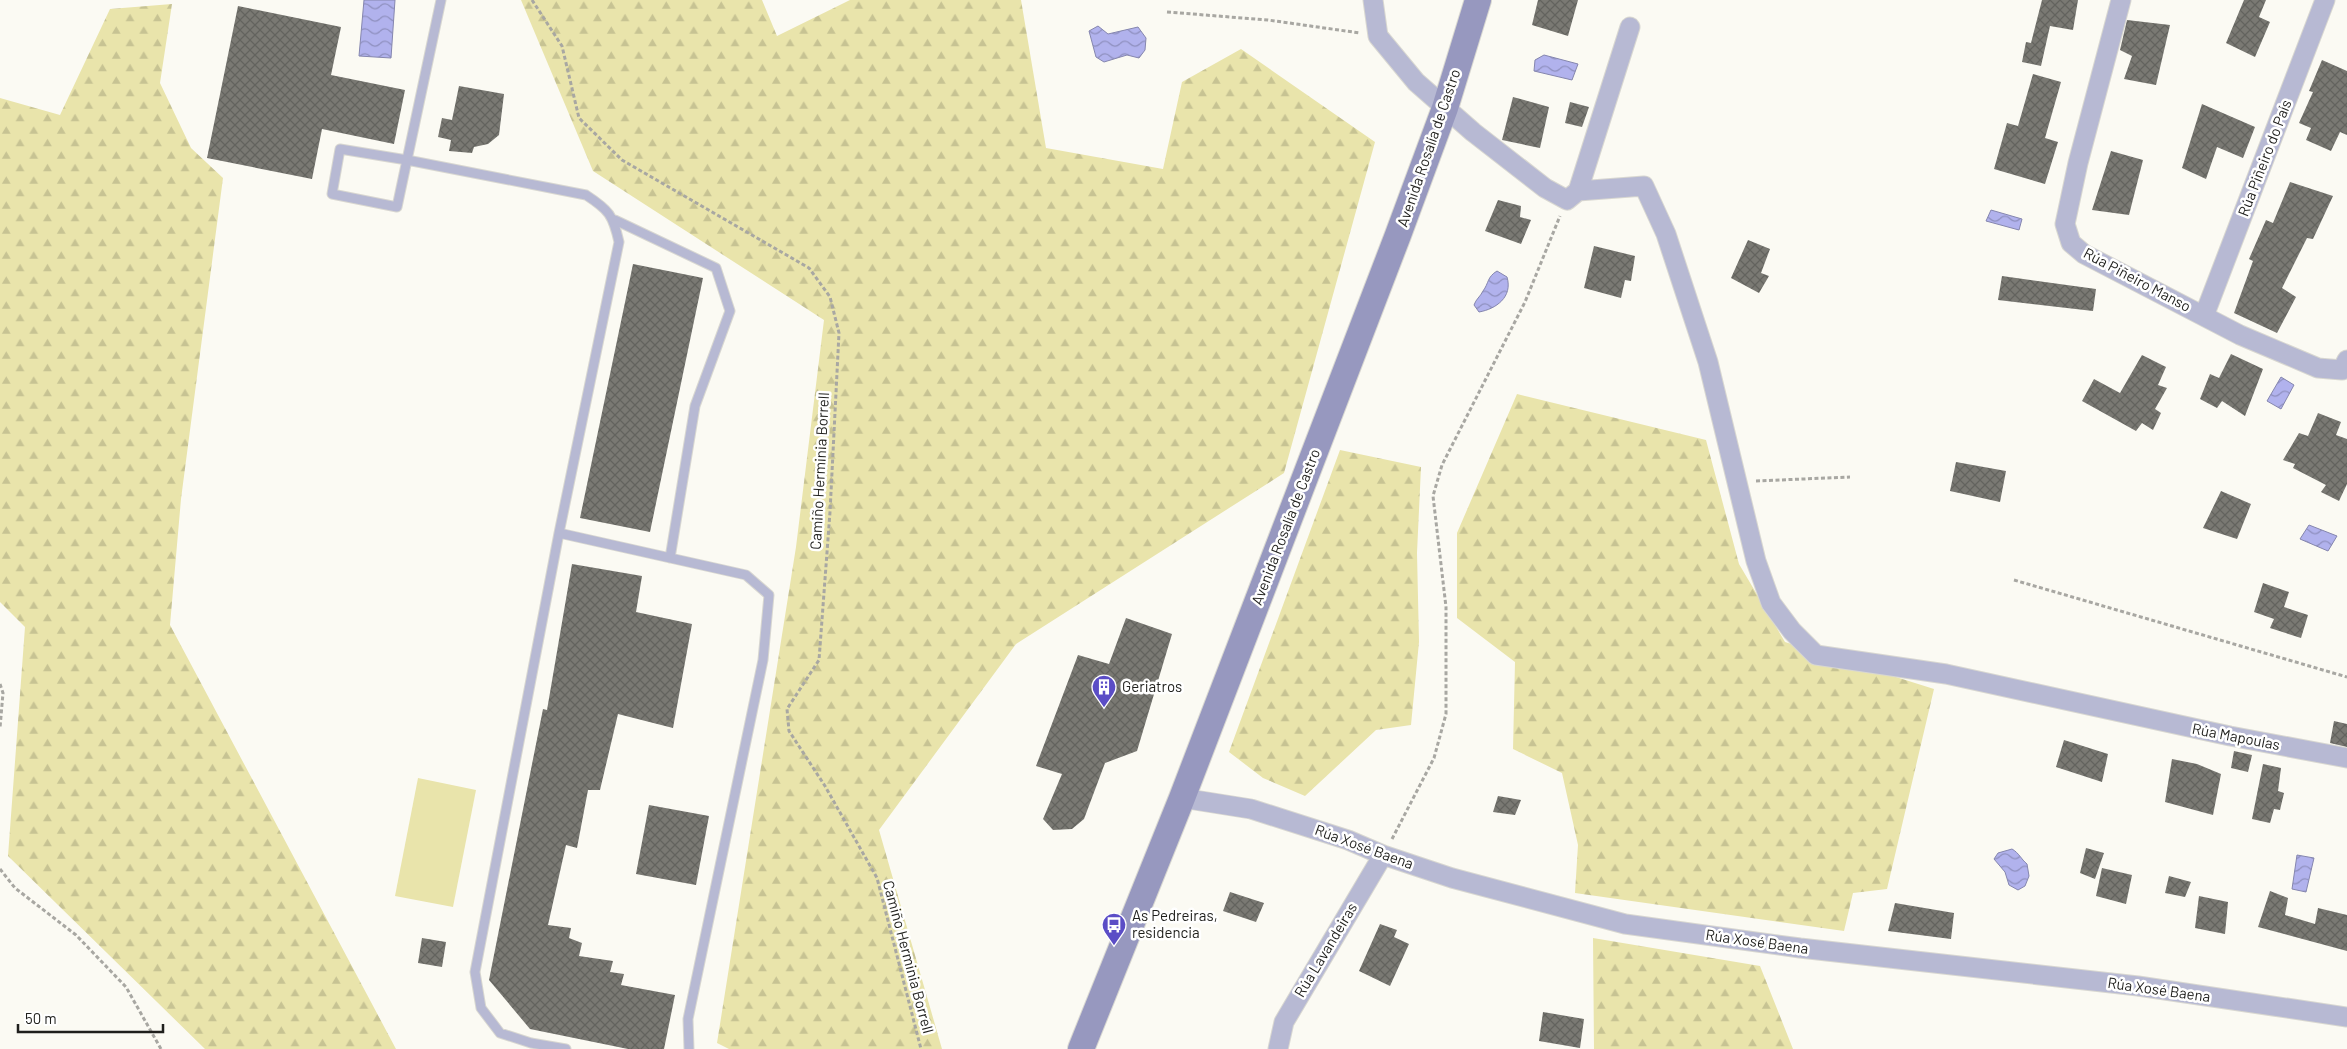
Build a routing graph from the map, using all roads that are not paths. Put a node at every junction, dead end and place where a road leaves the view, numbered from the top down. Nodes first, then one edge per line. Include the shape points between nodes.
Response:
1 (441, 0) edge
2 (1373, 0) edge
3 (1478, 0) edge
4 (2121, 0) edge
5 (2325, 0) edge
6 (1630, 27) dead end
7 (1445, 108) junction
8 (407, 160) junction
9 (1572, 196) junction
10 (615, 220) junction
11 (2204, 316) junction
12 (2347, 360) edge
13 (559, 533) junction
14 (670, 558) junction
15 (2347, 758) edge
16 (1182, 798) junction
17 (1383, 855) junction
18 (2347, 1018) edge
19 (566, 1049) edge
20 (689, 1049) edge
21 (1081, 1049) edge
22 (1278, 1049) edge

1 - 8 lane
2 - 7 street via 1378,36 1416,82
3 - 7 street, Avenida Rosalía de Castro
4 - 11 street, Rúa Piñeiro Manso via 2064,224 2071,243 2084,254
5 - 11 street, Rúa Piñeiro do País
6 - 9 street
7 - 9 street via 1545,188
7 - 16 street, Avenida Rosalía de Castro
8 - 8 lane via 340,149 332,194 397,207
8 - 10 lane via 586,195 606,208
9 - 15 street, Rúa Mapoulas via 1644,186 1666,234 1708,362 1756,561 1772,603 1816,656 1946,674 2124,714
10 - 13 lane via 620,242
10 - 14 lane via 716,268 730,311 695,406
11 - 12 street, Rúa Piñeiro Manso via 2318,368 2342,370
13 - 14 lane
13 - 19 lane via 475,972 481,1008 500,1033
14 - 20 lane via 746,575 769,595 763,660 688,1019
16 - 17 street, Rúa Xosé Baena via 1252,809 1348,840
16 - 21 street, Avenida Rosalía de Castro
17 - 18 street, Rúa Xosé Baena via 1452,878 1625,924 1800,948 2138,986
17 - 22 street, Rúa Lavandeiras via 1284,1022

